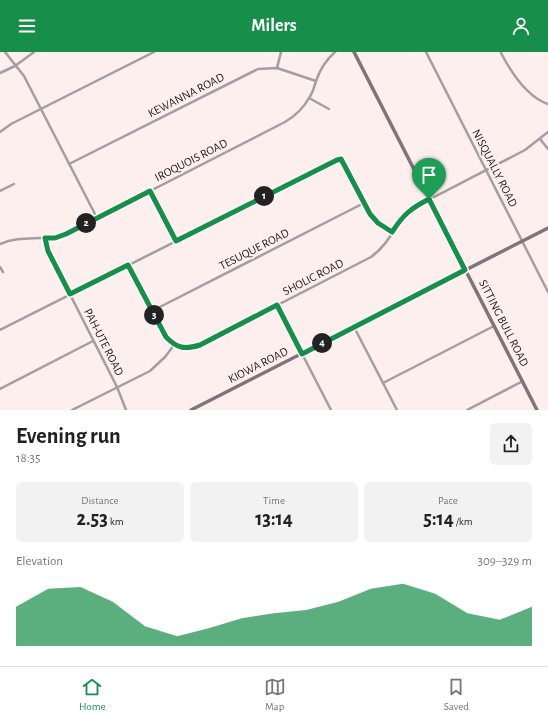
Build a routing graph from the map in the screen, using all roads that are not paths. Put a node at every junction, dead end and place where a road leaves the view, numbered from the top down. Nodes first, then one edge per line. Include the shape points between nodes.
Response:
1 (5, 52) edge
2 (34, 52) edge
3 (154, 52) edge
4 (281, 52) edge
5 (335, 52) edge
6 (354, 52) edge
7 (426, 52) edge
8 (501, 53) dead end
9 (15, 66) junction
10 (277, 68) junction
11 (0, 73) edge
12 (316, 81) junction
13 (310, 98) junction
14 (548, 104) edge
15 (329, 109) dead end
16 (41, 110) junction
17 (0, 132) edge
18 (548, 132) edge
19 (540, 139) junction
20 (548, 149) edge
21 (69, 164) junction
22 (486, 170) junction
23 (14, 184) dead end
24 (0, 191) edge
25 (150, 191) junction
26 (429, 199) junction
27 (364, 203) junction
28 (97, 218) junction
29 (548, 228) edge
30 (392, 232) junction
31 (45, 238) junction
32 (176, 241) junction
33 (522, 242) junction
34 (0, 244) edge
35 (128, 265) junction
36 (0, 267) edge
37 (465, 270) junction
38 (3, 272) dead end
39 (548, 292) edge
40 (70, 294) junction
41 (277, 305) junction
42 (152, 311) junction
43 (494, 326) junction
44 (354, 327) junction
45 (0, 330) edge
46 (94, 341) junction
47 (174, 345) junction
48 (302, 354) junction
49 (523, 381) junction
50 (383, 383) junction
51 (117, 387) junction
52 (0, 389) edge
53 (331, 409) edge
54 (72, 410) edge
55 (126, 410) edge
56 (191, 410) edge
57 (326, 410) edge
58 (397, 410) edge
59 (467, 410) edge
60 (538, 410) edge

1 - 9 street
2 - 9 street
3 - 16 street
4 - 10 street
5 - 12 street, IROQUOIS ROAD via 321,68
6 - 26 street, SITTING BULL ROAD
7 - 22 street, NISQUALLY ROAD
8 - 14 street via 508,68 525,89
9 - 11 street
9 - 16 street via 24,76
10 - 12 street, KEWANNA ROAD
10 - 21 street, KEWANNA ROAD via 258,69
12 - 13 street, IROQUOIS ROAD
13 - 15 street
13 - 25 street, IROQUOIS ROAD via 295,116 285,122
16 - 17 street
16 - 21 street
18 - 19 street, SHOLIC ROAD
19 - 20 street
19 - 22 street, SHOLIC ROAD via 525,150
21 - 28 street
22 - 26 street, SHOLIC ROAD
22 - 33 street, NISQUALLY ROAD
23 - 24 street
25 - 28 street, IROQUOIS ROAD
25 - 32 street
26 - 30 street, SHOLIC ROAD via 409,210
26 - 37 street, SITTING BULL ROAD
27 - 30 street via 378,223
27 - 32 street via 341,159
27 - 42 street, TESUQUE ROAD
28 - 31 street, IROQUOIS ROAD via 66,234
29 - 33 street, KIOWA ROAD
30 - 41 street, SHOLIC ROAD via 379,251 370,257
31 - 34 street, IROQUOIS ROAD via 13,238
31 - 40 street, PAH-UTE ROAD via 48,251
32 - 35 street
33 - 37 street, KIOWA ROAD
33 - 39 street, NISQUALLY ROAD
35 - 40 street
35 - 42 street
36 - 38 street
37 - 43 street, SITTING BULL ROAD
37 - 44 street, KIOWA ROAD
40 - 45 street
40 - 46 street, PAH-UTE ROAD
41 - 47 street, SHOLIC ROAD via 200,345 183,348
41 - 48 street
42 - 47 street via 166,337
43 - 49 street, SITTING BULL ROAD
43 - 50 street
44 - 48 street, KIOWA ROAD
44 - 50 street
46 - 51 street, PAH-UTE ROAD
46 - 52 street
47 - 51 street via 150,371
48 - 53 street
48 - 56 street, KIOWA ROAD
49 - 59 street
49 - 60 street, SITTING BULL ROAD
50 - 58 street
51 - 54 street
51 - 55 street, PAH-UTE ROAD
53 - 57 street

